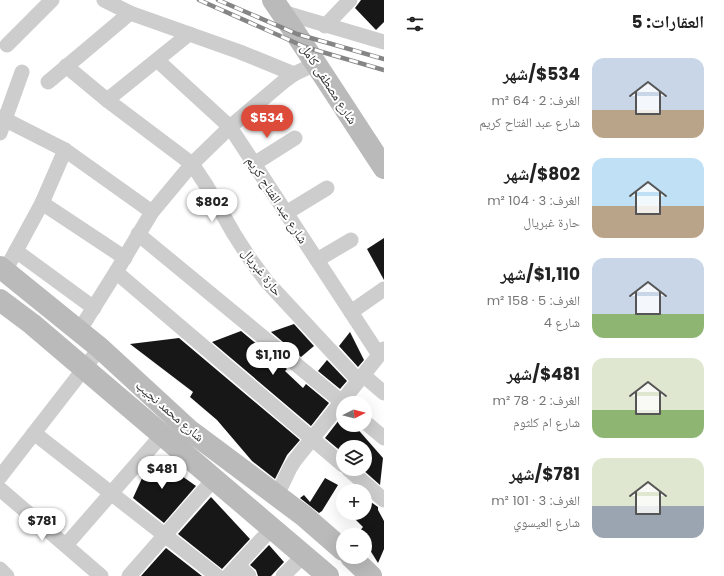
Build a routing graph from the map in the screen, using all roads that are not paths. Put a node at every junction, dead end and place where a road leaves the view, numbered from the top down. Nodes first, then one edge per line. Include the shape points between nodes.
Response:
1 (52, 0) edge
2 (104, 0) edge
3 (350, 0) edge
4 (278, 6) edge
5 (130, 14) junction
6 (324, 26) junction
7 (189, 34) junction
8 (384, 42) edge
9 (7, 45) dead end
10 (157, 60) junction
11 (316, 64) junction
12 (66, 66) junction
13 (22, 72) dead end
14 (294, 74) junction
15 (48, 82) dead end
16 (106, 100) junction
17 (2, 118) edge
18 (230, 128) junction
19 (0, 133) edge
20 (295, 138) dead end
21 (65, 150) junction
22 (192, 164) junction
23 (254, 164) junction
24 (384, 168) edge
25 (327, 188) dead end
26 (42, 203) junction
27 (152, 212) junction
28 (286, 213) junction
29 (138, 234) junction
30 (351, 240) dead end
31 (16, 251) junction
32 (125, 258) junction
33 (317, 260) junction
34 (2, 269) edge
35 (116, 272) junction
36 (384, 289) edge
37 (2, 305) edge
38 (94, 308) junction
39 (351, 312) junction
40 (80, 331) junction
41 (100, 348) junction
42 (381, 352) edge
43 (84, 368) junction
44 (361, 377) junction
45 (384, 393) edge
46 (347, 396) edge
47 (336, 397) edge
48 (336, 409) edge
49 (372, 428) edge
50 (34, 433) junction
51 (162, 435) junction
52 (312, 438) junction
53 (384, 438) edge
54 (336, 459) edge
55 (356, 476) edge
56 (0, 477) edge
57 (214, 479) junction
58 (0, 489) edge
59 (111, 494) junction
60 (277, 495) junction
61 (384, 500) edge
62 (272, 528) junction
63 (165, 535) junction
64 (336, 544) edge
65 (66, 545) junction
66 (304, 555) junction
67 (358, 564) edge
68 (0, 569) edge
69 (233, 571) edge
70 (7, 576) edge
71 (101, 576) edge
72 (129, 576) edge
73 (217, 576) edge
74 (249, 576) edge
75 (283, 576) edge
76 (328, 576) edge
77 (371, 576) edge

1 - 9 street
2 - 5 street
3 - 6 street
4 - 6 street
4 - 11 main road, شارع مصطفى كامل
5 - 7 street
5 - 12 street
6 - 8 street
7 - 10 street
7 - 14 street
10 - 16 street
10 - 18 street, شارع عبد الفتاح كريم
11 - 14 street
11 - 24 main road, شارع مصطفى كامل
12 - 15 street
12 - 16 street, حارة غبريال
13 - 17 street
14 - 18 street
16 - 22 street, حارة غبريال
17 - 19 street
17 - 21 street
18 - 22 street
18 - 23 street, شارع عبد الفتاح كريم
20 - 23 street
21 - 26 street
21 - 27 street
22 - 27 street
22 - 44 street, حارة غبريال via 234,234 267,282
23 - 28 street, شارع عبد الفتاح كريم
25 - 28 street
26 - 31 street
26 - 32 street
27 - 29 street
28 - 33 street, شارع عبد الفتاح كريم
29 - 32 street
29 - 47 street
30 - 33 street
31 - 34 street
31 - 38 street
32 - 35 street
33 - 39 street, شارع عبد الفتاح كريم
34 - 40 main road, شارع محمد نجيب
35 - 38 street
35 - 52 street
36 - 39 street
37 - 43 main road, شارع محمد نجيب via 32,324
38 - 40 street
39 - 42 street, شارع عبد الفتاح كريم
40 - 41 main road, شارع محمد نجيب
41 - 43 street
41 - 60 main road, شارع محمد نجيب via 189,430
42 - 44 street
43 - 50 street
43 - 51 main road, شارع محمد نجيب
44 - 45 street, حارة غبريال
44 - 46 street
48 - 52 street
49 - 53 street
50 - 56 street
50 - 59 street
51 - 57 main road, شارع محمد نجيب
51 - 59 street
52 - 54 street
52 - 60 street via 290,468
55 - 61 street
57 - 62 main road, شارع محمد نجيب
57 - 63 street
58 - 65 street
59 - 63 street
59 - 65 street
60 - 64 main road, شارع محمد نجيب
62 - 66 main road, شارع محمد نجيب
62 - 69 street
63 - 72 street
63 - 73 street
65 - 71 street
66 - 75 street
66 - 76 main road, شارع محمد نجيب
67 - 77 main road
68 - 70 street
69 - 74 street

